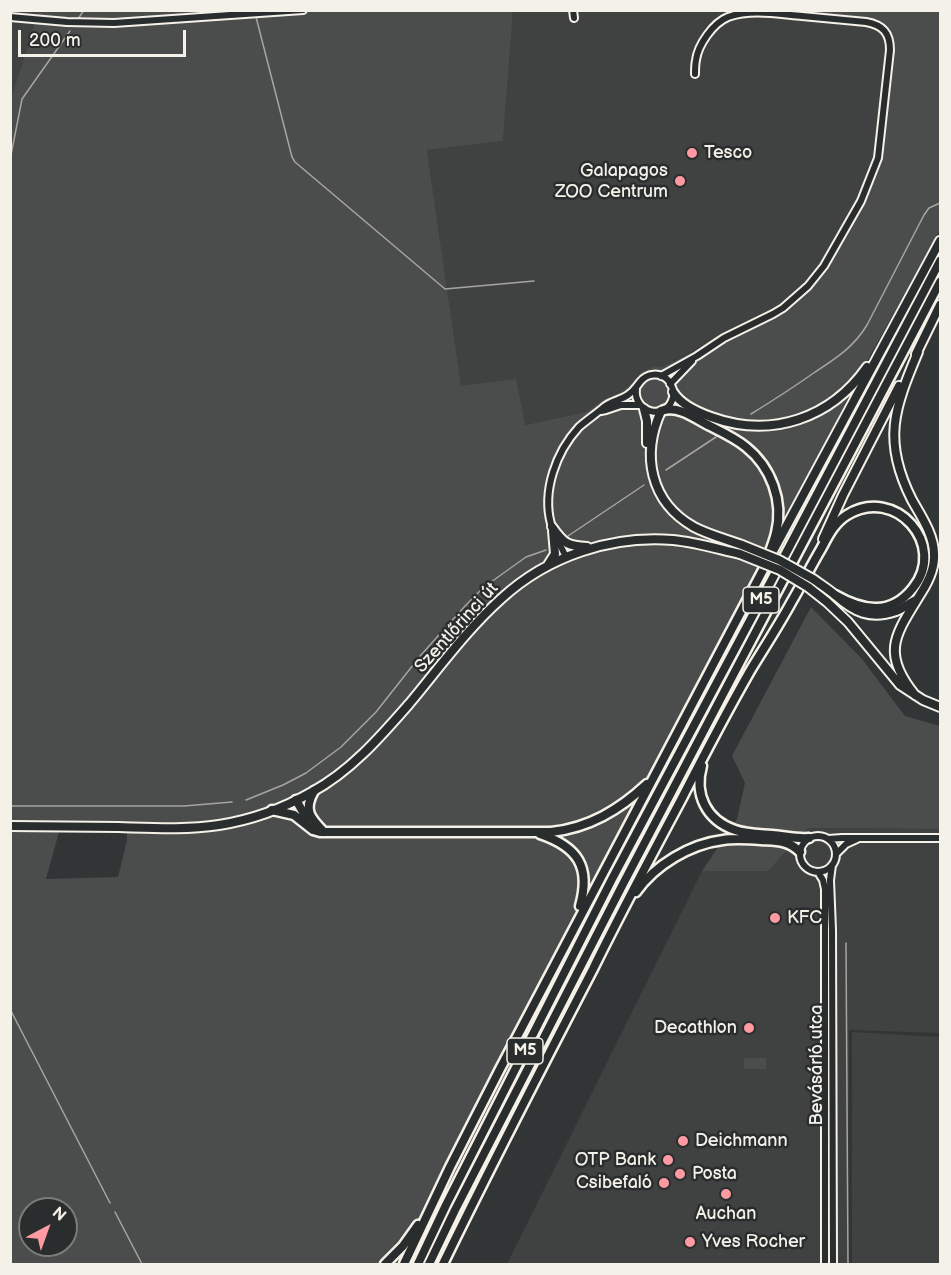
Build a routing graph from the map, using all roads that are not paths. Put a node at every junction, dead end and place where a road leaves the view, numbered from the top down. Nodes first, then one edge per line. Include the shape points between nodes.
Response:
1 (303, 10) edge
2 (10, 17) edge
3 (695, 74) dead end
4 (940, 241) edge
5 (940, 261) edge
6 (940, 282) edge
7 (940, 305) edge
8 (886, 341) junction
9 (918, 352) junction
10 (697, 356) junction
11 (661, 376) junction
12 (672, 388) junction
13 (636, 389) junction
14 (642, 407) junction
15 (662, 410) junction
16 (600, 411) junction
17 (650, 453) junction
18 (552, 527) junction
19 (592, 548) junction
20 (566, 557) junction
21 (811, 565) junction
22 (544, 568) junction
23 (764, 568) junction
24 (835, 595) junction
25 (918, 599) junction
26 (915, 695) junction
27 (940, 707) edge
28 (713, 739) junction
29 (652, 780) junction
30 (314, 791) junction
31 (296, 800) junction
32 (273, 810) junction
33 (299, 818) junction
34 (10, 826) edge
35 (324, 832) junction
36 (534, 832) junction
37 (809, 838) junction
38 (859, 838) junction
39 (940, 838) edge
40 (828, 839) junction
41 (800, 852) junction
42 (836, 854) junction
43 (832, 865) junction
44 (818, 872) junction
45 (619, 917) junction
46 (574, 926) junction
47 (450, 1167) junction
48 (385, 1264) edge
49 (404, 1264) edge
50 (418, 1264) edge
51 (429, 1264) edge
52 (443, 1264) edge
53 (825, 1264) edge
54 (833, 1264) edge

1 - 2 street via 114,22
3 - 10 street via 696,58 707,36 726,18 741,14 874,23 890,40 878,158 861,201 834,250 792,302
4 - 8 main road
5 - 50 highway, M5 via 612,879
6 - 51 highway, M5 via 623,884
7 - 9 main road
8 - 12 main road via 862,375 837,400 790,422 759,426 730,423 692,409 681,402
8 - 23 main road, M5
9 - 21 main road, M5
9 - 25 main road via 900,396 894,447 907,490 933,544 930,576
10 - 11 street
10 - 12 street
11 - 12 street
11 - 13 street via 647,376
12 - 15 street via 671,402
13 - 14 street
13 - 16 street
14 - 15 street via 652,412
14 - 16 street via 621,405
14 - 17 main road via 648,422
15 - 17 main road via 654,426
15 - 23 highway via 681,411 734,438 767,470 776,493 778,519
16 - 18 street via 576,431 556,463 549,494
17 - 24 main road, bridge via 657,487 675,512 690,524 770,555
18 - 19 main road via 567,544
18 - 20 street
18 - 22 main road via 555,554
19 - 20 main road, Szentlőrinci út
19 - 26 main road, Szentlőrinci út, bridge via 627,541 688,542 740,554 780,570 827,602 894,679
20 - 22 main road, Szentlőrinci út
21 - 24 highway via 834,526 858,510 890,509 900,513 918,532 923,566 915,585 903,599 887,607 866,608
21 - 28 highway, M5
22 - 30 main road, Szentlőrinci út via 494,606 382,735 347,768
23 - 29 highway, M5
24 - 25 main road via 852,609 876,615 899,610
25 - 26 main road via 895,644 901,676
26 - 27 main road, Szentlőrinci út
28 - 37 highway via 699,783 703,801 716,819 742,832
28 - 45 highway, M5
29 - 36 highway via 597,820 561,831
29 - 46 highway, M5
30 - 31 main road, Szentlőrinci út
30 - 35 highway via 309,812
31 - 32 main road, Szentlőrinci út
31 - 33 highway
31 - 35 highway via 312,825
32 - 33 highway
32 - 34 main road, Szentlőrinci út via 231,823 187,828
33 - 35 highway via 313,830
35 - 36 highway
36 - 46 highway via 568,848 578,859 585,884
37 - 40 street
37 - 41 street
38 - 39 street
38 - 40 street
38 - 42 street
40 - 42 street
41 - 44 street via 804,866
41 - 45 highway via 790,843 779,841 729,839 702,845 653,873
42 - 43 street
43 - 44 street
43 - 54 street, Bevásárló utca
44 - 53 street via 825,889
45 - 52 highway, M5
46 - 47 highway, M5
47 - 48 highway via 409,1239
47 - 49 highway, M5

